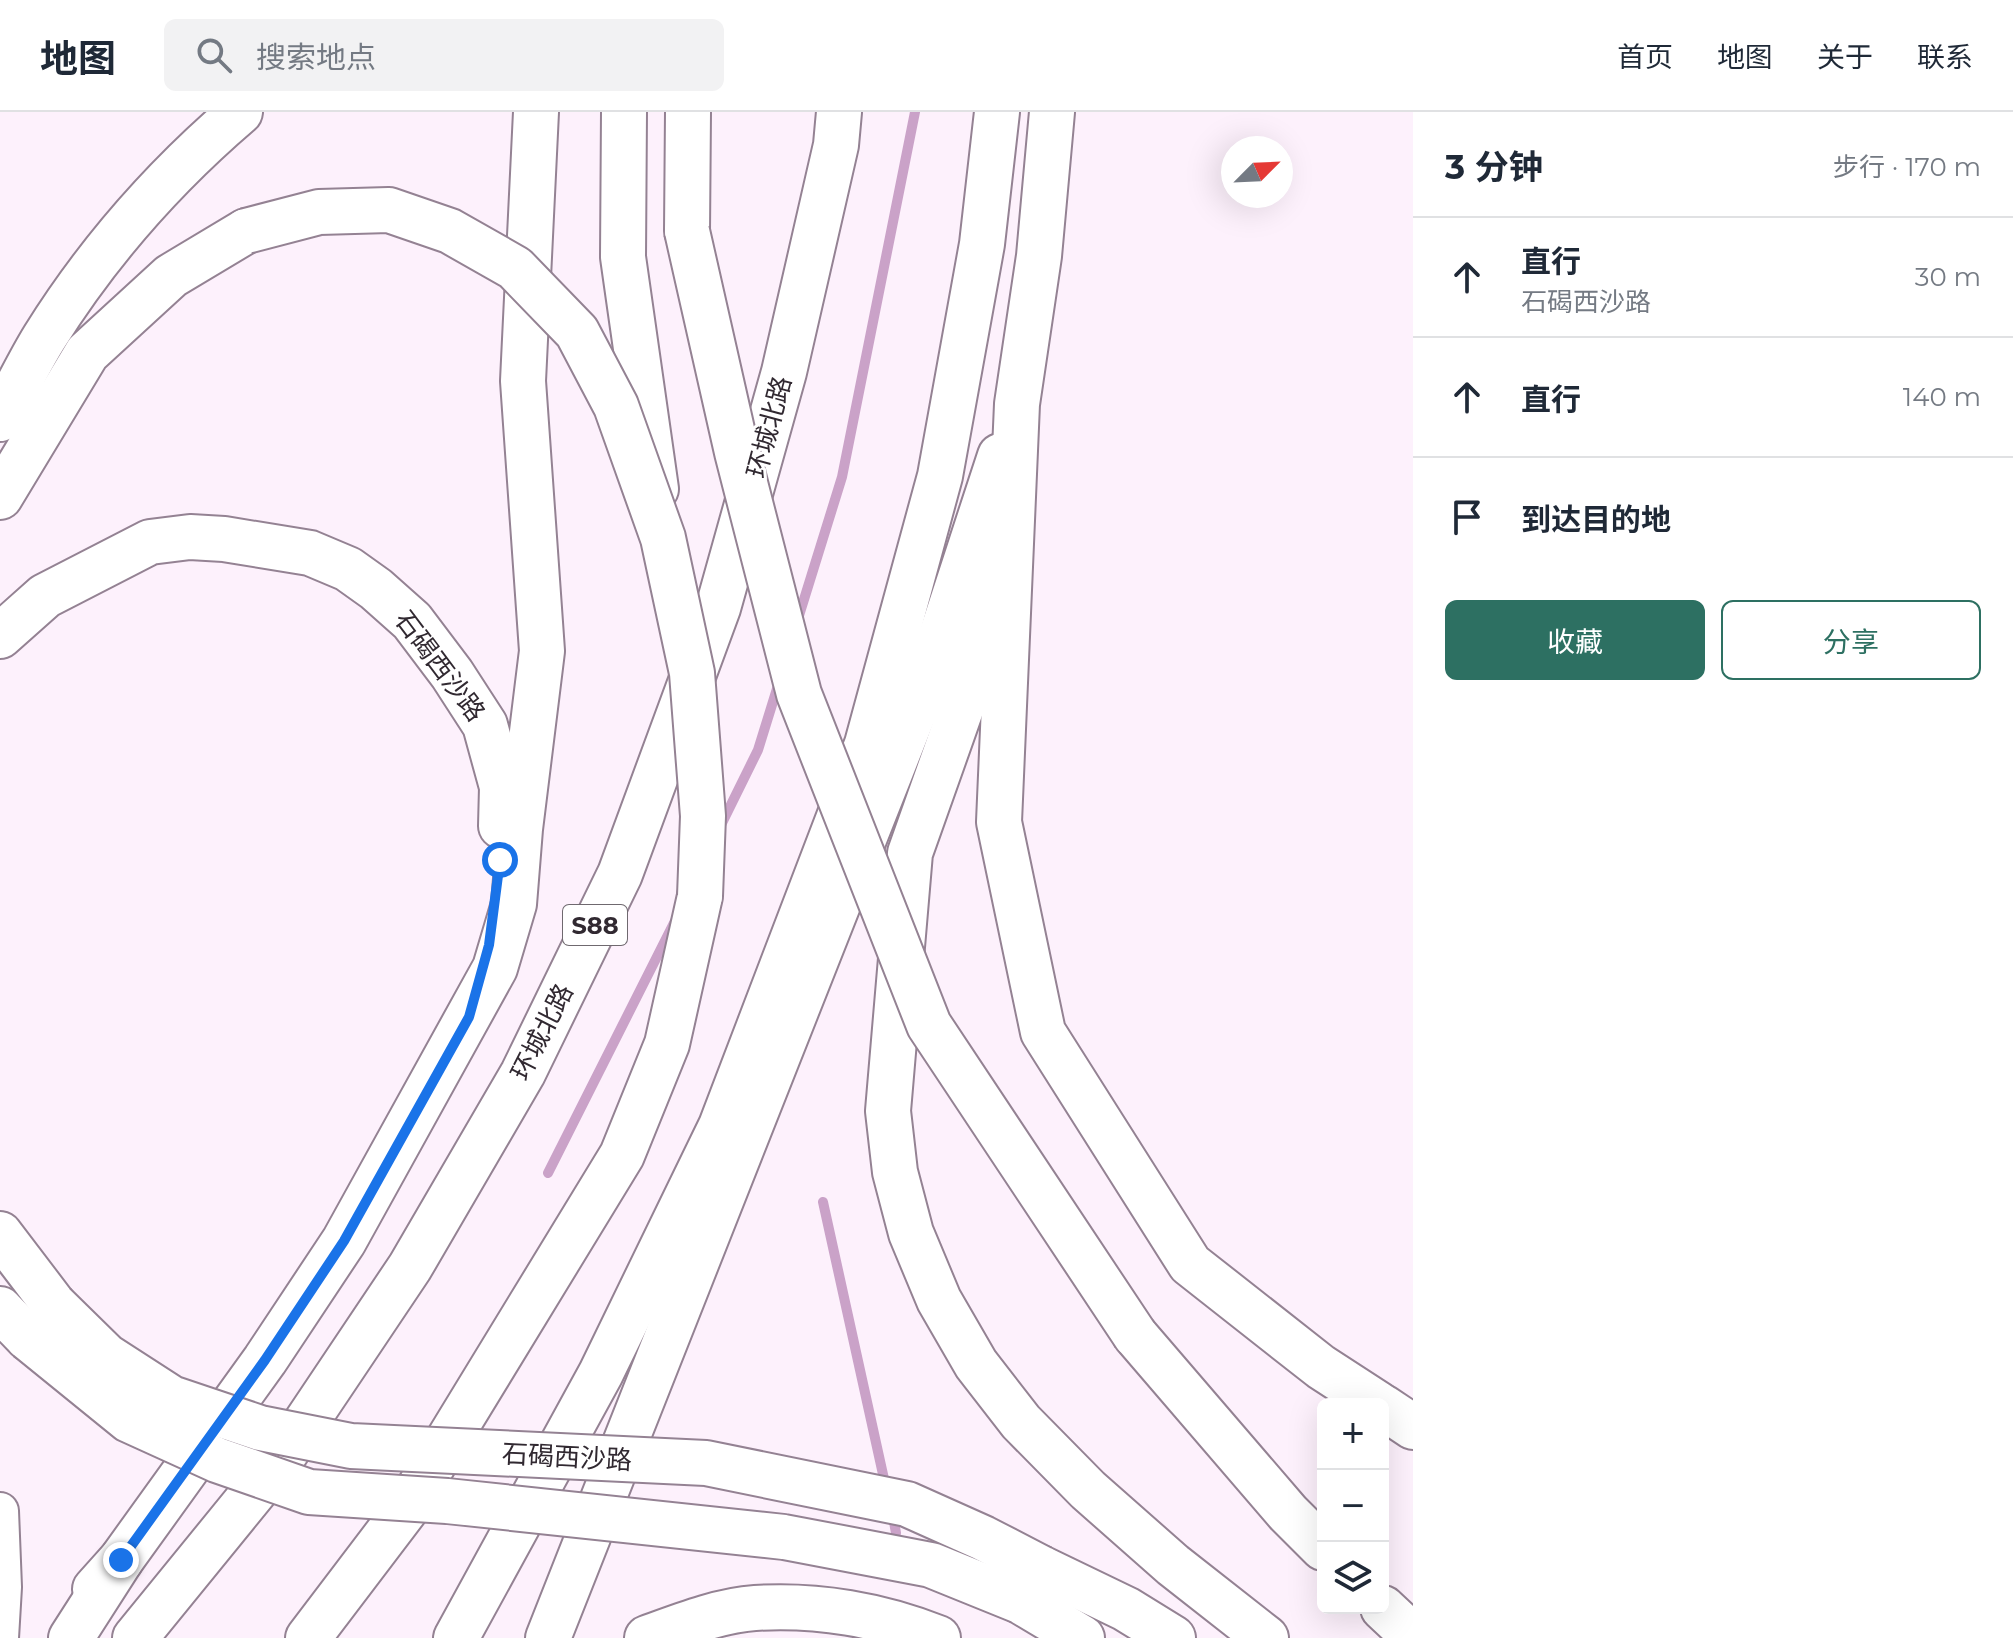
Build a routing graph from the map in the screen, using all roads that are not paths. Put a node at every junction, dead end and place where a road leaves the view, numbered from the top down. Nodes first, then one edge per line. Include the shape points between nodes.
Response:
1 (240, 112) edge
2 (536, 112) edge
3 (624, 112) edge
4 (688, 112) edge
5 (839, 112) edge
6 (997, 112) edge
7 (1052, 112) edge
8 (1017, 404) junction
9 (0, 419) edge
10 (0, 497) edge
11 (663, 538) junction
12 (0, 636) edge
13 (469, 1017) junction
14 (0, 1234) edge
15 (27, 1317) edge
16 (1368, 1398) edge
17 (1389, 1412) edge
18 (1413, 1427) edge
19 (0, 1511) edge
20 (1317, 1542) edge
21 (121, 1560) junction
22 (1030, 1584) junction
23 (1389, 1614) edge
24 (1413, 1636) edge
25 (0, 1638) edge
26 (52, 1638) edge
27 (71, 1638) edge
28 (135, 1638) edge
29 (308, 1638) edge
30 (456, 1638) edge
31 (548, 1638) edge
32 (647, 1638) edge
33 (938, 1638) edge
34 (1082, 1638) edge
35 (1173, 1638) edge
36 (1266, 1638) edge

1 - 9 main road via 119,233 44,339
2 - 13 main road via 523,381 542,651 514,904 495,968
3 - 11 main road, bridge via 623,257
4 - 20 main road, bridge via 687,231 799,694 929,1025 1135,1335
5 - 28 main road, 环城北路 / S88 via 784,372 718,608 620,874 523,1073 410,1267 284,1455
6 - 30 main road via 982,244 940,476 867,744 721,1126 601,1373
7 - 8 main road via 1039,256
8 - 16 main road via 999,822 1043,1032 1190,1264
8 - 31 main road via 926,682
8 - 36 main road via 967,692 910,853 888,1111 895,1172 911,1233 939,1300 976,1364 1021,1422 1173,1565
10 - 11 main road, bridge via 87,353 171,276 246,231 319,212 389,210 450,231 515,268 577,332 616,406
11 - 29 main road, bridge via 692,673 703,816 700,896 667,1044 622,1155 406,1509
12 - 13 main road, 石碣西沙路 via 45,596 150,542 224,539 310,553 348,569 376,589 412,621 485,725 502,787 489,945
13 - 21 main road via 344,1241
14 - 15 main road, 石碣西沙路
15 - 22 main road, 石碣西沙路, bridge via 106,1356 171,1398 260,1428 351,1446 706,1463 907,1504 983,1538
15 - 22 main road, 石碣西沙路, bridge via 129,1420 217,1460 309,1492 447,1501 784,1537
17 - 18 main road
19 - 25 street
21 - 26 main road
21 - 27 main road
22 - 34 main road, 石碣西沙路
22 - 35 main road, 石碣西沙路 via 1126,1609
23 - 24 main road
32 - 33 main road via 753,1608 842,1610

